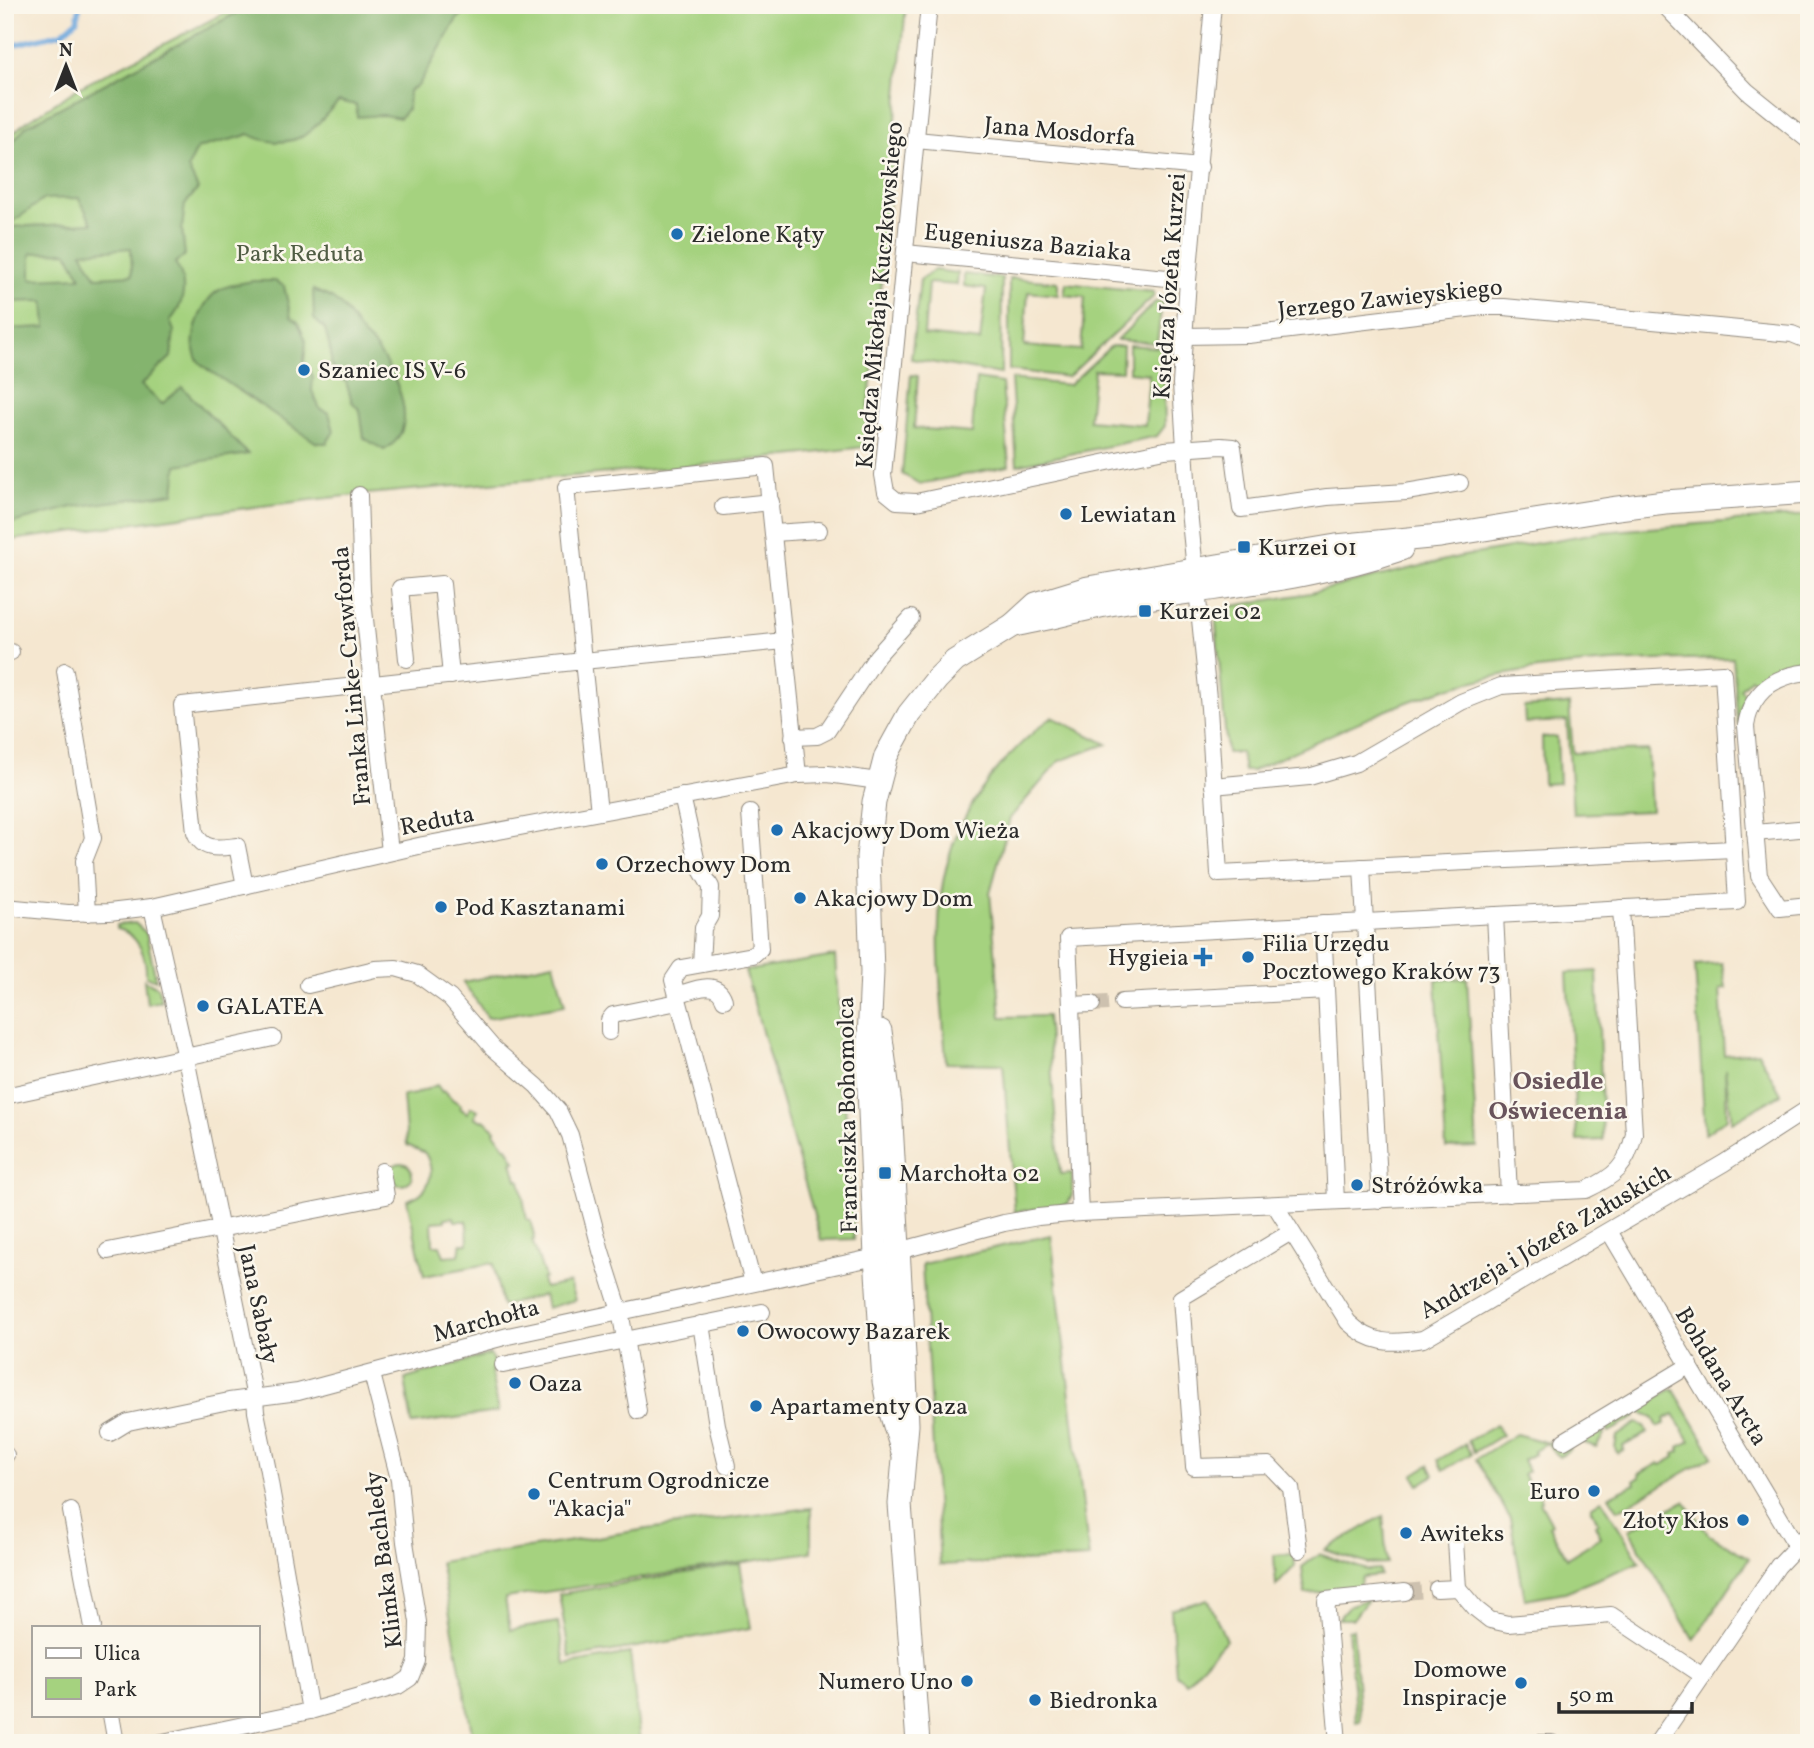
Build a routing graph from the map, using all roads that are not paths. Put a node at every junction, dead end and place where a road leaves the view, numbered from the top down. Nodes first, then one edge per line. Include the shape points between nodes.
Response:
1 (929, 5) edge
2 (1213, 5) edge
3 (1664, 5) edge
4 (916, 140) junction
5 (1809, 141) edge
6 (1199, 167) junction
7 (905, 253) junction
8 (1188, 280) junction
9 (1183, 336) junction
10 (1809, 341) edge
11 (1184, 449) junction
12 (1460, 483) dead end
13 (1809, 492) edge
14 (359, 495) dead end
15 (771, 502) junction
16 (723, 507) dead end
17 (819, 530) dead end
18 (774, 533) junction
19 (1196, 580) junction
20 (911, 618) dead end
21 (784, 641) junction
22 (407, 659) dead end
23 (583, 661) junction
24 (65, 671) dead end
25 (1809, 672) edge
26 (451, 676) junction
27 (372, 685) junction
28 (793, 737) junction
29 (798, 775) junction
30 (878, 781) junction
31 (1213, 786) junction
32 (682, 796) junction
33 (599, 812) junction
34 (750, 814) dead end
35 (1809, 828) edge
36 (1755, 833) junction
37 (1733, 849) junction
38 (390, 852) junction
39 (1362, 867) junction
40 (245, 886) junction
41 (1809, 905) edge
42 (5, 907) edge
43 (152, 907) junction
44 (1621, 908) junction
45 (88, 913) junction
46 (1495, 915) junction
47 (1365, 922) junction
48 (1322, 924) junction
49 (701, 964) junction
50 (308, 985) dead end
51 (1326, 991) junction
52 (678, 998) junction
53 (724, 1000) dead end
54 (1122, 1002) tunnel mouth
55 (1092, 1003) tunnel mouth
56 (1071, 1005) junction
57 (609, 1032) dead end
58 (272, 1038) dead end
59 (186, 1058) junction
60 (5, 1096) edge
61 (1809, 1108) edge
62 (382, 1171) dead end
63 (1509, 1194) junction
64 (1380, 1200) junction
65 (1335, 1201) junction
66 (1275, 1205) junction
67 (1080, 1213) junction
68 (221, 1230) junction
69 (1609, 1231) junction
70 (1291, 1232) junction
71 (108, 1251) dead end
72 (887, 1253) junction
73 (745, 1285) junction
74 (620, 1311) junction
75 (762, 1312) dead end
76 (744, 1315) junction
77 (701, 1324) junction
78 (625, 1340) junction
79 (503, 1365) dead end
80 (1690, 1365) junction
81 (372, 1374) junction
82 (255, 1398) junction
83 (638, 1411) dead end
84 (110, 1433) dead end
85 (1564, 1441) dead end
86 (727, 1466) dead end
87 (71, 1511) dead end
88 (1809, 1533) edge
89 (1454, 1541) dead end
90 (1796, 1545) junction
91 (1299, 1550) dead end
92 (1458, 1588) junction
93 (1437, 1589) tunnel mouth
94 (1405, 1592) tunnel mouth
95 (93, 1626) edge
96 (1701, 1675) junction
97 (310, 1711) junction
98 (111, 1716) edge
99 (116, 1743) edge
100 (158, 1743) edge
101 (918, 1743) edge
102 (1338, 1743) edge
103 (1536, 1743) edge
104 (1552, 1743) edge
105 (1657, 1743) edge

1 - 4 street, Księdza Mikołaja Kuczkowskiego
2 - 6 street, Księdza Józefa Kurzei
3 - 5 street via 1747,91
4 - 6 street, Jana Mosdorfa
4 - 7 street, Księdza Mikołaja Kuczkowskiego
6 - 8 street, Księdza Józefa Kurzei
7 - 8 street, Eugeniusza Baziaka
7 - 11 street, Księdza Mikołaja Kuczkowskiego via 883,475 886,492 897,501 916,502
8 - 9 street, Księdza Józefa Kurzei
9 - 10 street, Jerzego Zawieyskiego via 1248,335 1504,307 1792,334
9 - 11 street, Księdza Józefa Kurzei
11 - 12 street, Księdza Mikołaja Kuczkowskiego via 1233,447 1241,509
11 - 19 street, Księdza Józefa Kurzei
13 - 19 street, Franciszka Bohomolca via 1665,502 1440,536 1336,546
14 - 27 street, Franka Linke-Crawforda
15 - 16 street
15 - 18 street
15 - 23 street via 766,466 566,486
17 - 18 street
18 - 21 street
19 - 30 street, Franciszka Bohomolca via 1067,594 1036,604 1013,625 965,653 928,689 900,729
19 - 31 street, Księdza Józefa Kurzei
20 - 28 street via 877,656 827,731
21 - 23 street
21 - 28 street
22 - 26 street via 400,588 442,584
23 - 26 street
23 - 33 street
24 - 45 street via 93,838 84,861
25 - 36 street via 1777,680 1754,699 1748,712
26 - 27 street
27 - 38 street, Franka Linke-Crawforda
27 - 40 street via 182,705 198,841 213,848 237,846
28 - 29 street
29 - 30 street, Reduta
29 - 32 street, Reduta
30 - 72 street, Franciszka Bohomolca via 868,858 869,1063
31 - 37 street via 1309,777 1356,763 1461,702 1502,686 1723,673
31 - 39 street, Księdza Józefa Kurzei via 1219,874
32 - 33 street, Reduta
32 - 49 street via 696,863 711,887
33 - 38 street, Reduta
34 - 49 street via 760,949 752,955
35 - 36 street
36 - 41 street via 1759,876 1780,908
37 - 39 street
37 - 44 street via 1737,902
38 - 40 street, Reduta
39 - 47 street
40 - 43 street, Reduta
42 - 45 street, Reduta
43 - 45 street, Reduta
43 - 59 street, Jana Sabały
44 - 46 street
44 - 63 street via 1634,1135 1631,1150 1609,1179 1586,1190
46 - 47 street
46 - 63 street
47 - 48 street
47 - 64 street
48 - 51 street
48 - 56 street via 1068,938
49 - 52 street via 676,972 673,980
50 - 74 street via 375,969 417,974 450,998 493,1048 537,1086 558,1110 570,1135
51 - 54 street
51 - 65 street
52 - 53 street via 706,987 721,992
52 - 57 street via 621,1012 609,1020
52 - 73 street
55 - 56 street
56 - 67 street
58 - 59 street
59 - 60 street
59 - 68 street, Jana Sabały
61 - 69 street, Andrzeja i Józefa Załuskich
62 - 68 street via 386,1196
63 - 64 street
64 - 65 street
65 - 66 street
66 - 67 street
66 - 70 street, Andrzeja i Józefa Załuskich
67 - 72 street via 1004,1223
68 - 71 street
68 - 82 street, Jana Sabały
69 - 70 street, Andrzeja i Józefa Załuskich via 1423,1339 1399,1343 1361,1335 1348,1322
69 - 80 street, Bohdana Arcta
70 - 91 street via 1181,1298 1194,1467 1269,1465 1291,1488
72 - 73 street, Marchołta
72 - 101 street, Franciszka Bohomolca via 884,1381 903,1452 900,1504
73 - 74 street, Marchołta
73 - 76 street
74 - 78 street
74 - 81 street, Marchołta
75 - 76 street
76 - 77 street
77 - 78 street
77 - 86 street
78 - 79 street
78 - 83 street
80 - 85 street
80 - 90 street, Bohdana Arcta
81 - 82 street, Marchołta
81 - 97 street, Klimka Bachledy via 399,1479 418,1622 417,1661 410,1678 398,1686
82 - 84 street, Marchołta via 128,1423
82 - 97 street, Jana Sabały
87 - 95 street
88 - 90 street
89 - 92 street
90 - 96 street
92 - 93 street
92 - 96 street via 1490,1620 1508,1624 1611,1615
94 - 102 street via 1326,1600
96 - 105 street
97 - 100 street, Klimka Bachledy
98 - 99 street
103 - 104 street

